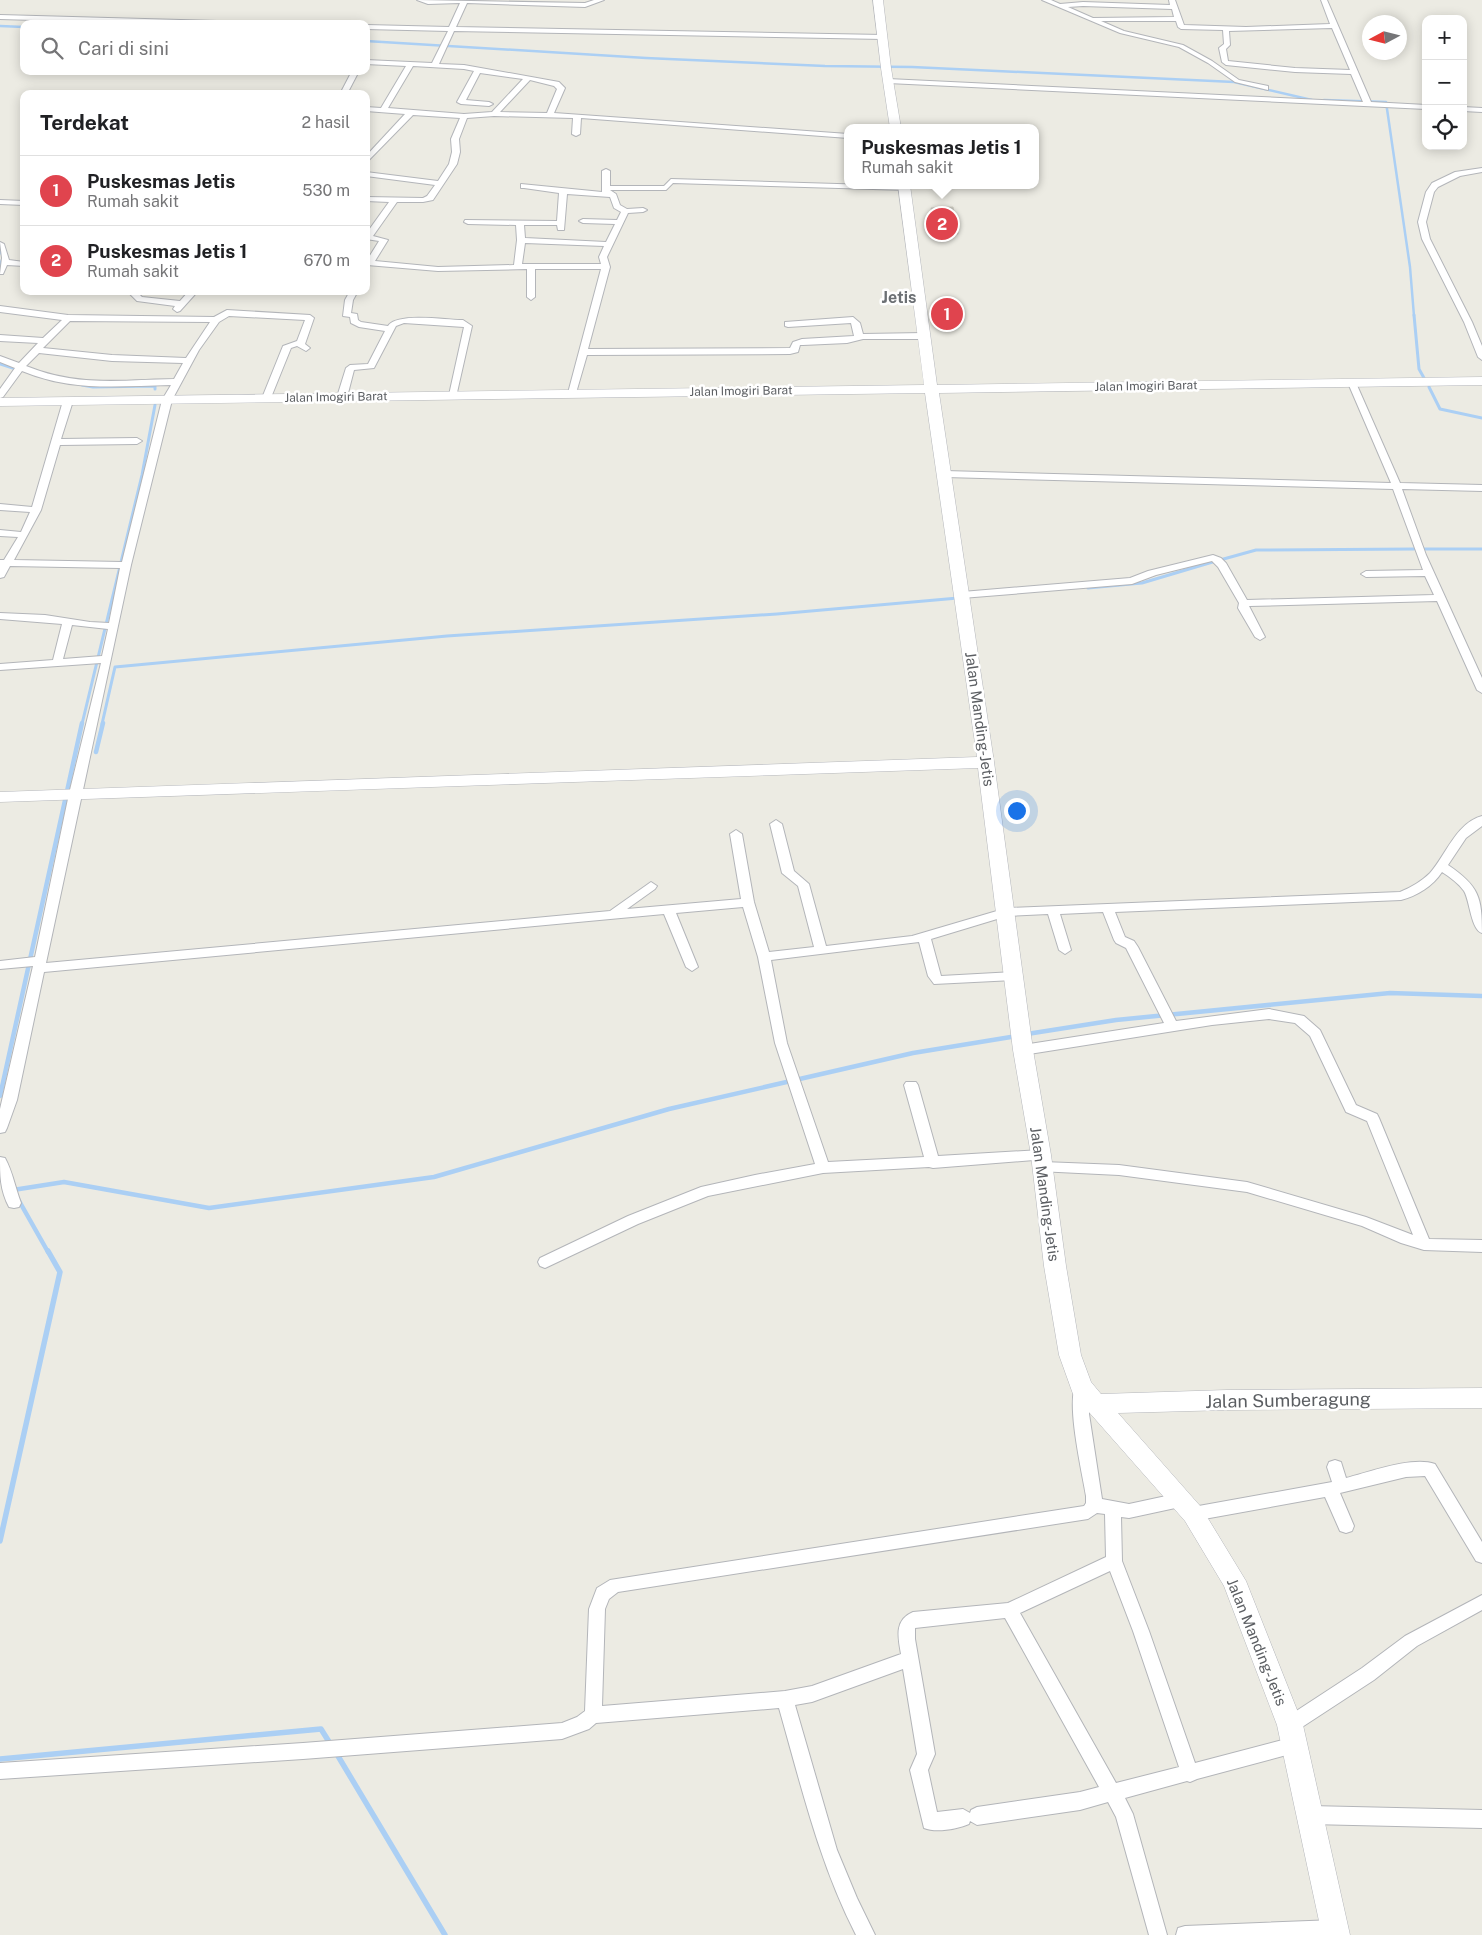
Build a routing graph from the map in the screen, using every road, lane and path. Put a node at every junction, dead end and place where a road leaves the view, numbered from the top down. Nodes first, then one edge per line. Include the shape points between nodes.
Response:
1 (420, 0) edge
2 (601, 0) edge
3 (878, 0) edge
4 (1045, 0) edge
5 (1324, 0) edge
6 (465, 1) edge
7 (500, 2) edge
8 (553, 2) edge
9 (1173, 3) edge
10 (1058, 6) junction
11 (0, 17) edge
12 (1088, 19) junction
13 (1177, 19) junction
14 (109, 20) edge
15 (1334, 26) junction
16 (370, 27) edge
17 (452, 29) junction
18 (1226, 29) junction
19 (883, 37) junction
20 (370, 62) edge
21 (411, 64) junction
22 (435, 65) junction
23 (886, 67) joint
24 (478, 70) junction
25 (1356, 73) junction
26 (354, 75) edge
27 (528, 78) junction
28 (888, 81) junction
29 (1265, 88) dead end
30 (345, 90) edge
31 (1347, 98) dead end
32 (1367, 101) junction
33 (489, 104) dead end
34 (1422, 107) edge
35 (370, 109) edge
36 (1467, 109) edge
37 (383, 110) junction
38 (1482, 110) edge
39 (411, 112) junction
40 (494, 114) junction
41 (550, 115) junction
42 (464, 116) junction
43 (577, 116) junction
44 (895, 124) edge
45 (576, 134) dead end
46 (844, 136) edge
47 (370, 157) edge
48 (1482, 170) edge
49 (606, 171) dead end
50 (370, 174) edge
51 (439, 183) junction
52 (844, 185) edge
53 (524, 186) dead end
54 (904, 189) edge
55 (606, 190) junction
56 (563, 191) junction
57 (370, 199) edge
58 (395, 199) junction
59 (0, 202) edge
60 (20, 203) edge
61 (643, 210) dead end
62 (626, 211) junction
63 (570, 221) junction
64 (468, 222) dead end
65 (618, 222) junction
66 (520, 224) junction
67 (370, 234) edge
68 (370, 237) edge
69 (521, 240) junction
70 (0, 244) edge
71 (608, 244) junction
72 (5, 262) junction
73 (370, 263) edge
74 (20, 264) edge
75 (370, 266) edge
76 (518, 266) junction
77 (531, 266) junction
78 (606, 266) junction
79 (0, 272) edge
80 (136, 295) edge
81 (190, 295) edge
82 (352, 295) edge
83 (532, 297) dead end
84 (140, 299) junction
85 (181, 304) junction
86 (0, 308) edge
87 (68, 318) junction
88 (126, 320) junction
89 (167, 320) junction
90 (216, 320) junction
91 (1468, 322) junction
92 (1482, 323) edge
93 (788, 324) dead end
94 (390, 329) junction
95 (924, 336) junction
96 (859, 337) junction
97 (0, 338) edge
98 (44, 342) junction
99 (36, 350) junction
100 (583, 352) junction
101 (1482, 357) edge
102 (0, 359) edge
103 (188, 361) junction
104 (18, 369) junction
105 (1482, 381) edge
106 (175, 382) junction
107 (1352, 383) junction
108 (931, 388) junction
109 (572, 393) junction
110 (0, 395) edge
111 (453, 395) junction
112 (342, 397) junction
113 (267, 398) junction
114 (167, 400) junction
115 (68, 401) junction
116 (0, 402) edge
117 (137, 441) dead end
118 (55, 442) junction
119 (945, 474) junction
120 (1396, 486) junction
121 (1482, 488) edge
122 (0, 507) edge
123 (36, 510) junction
124 (0, 533) edge
125 (24, 535) junction
126 (4, 564) edge
127 (124, 565) junction
128 (1430, 573) junction
129 (1366, 574) dead end
130 (0, 575) edge
131 (962, 596) junction
132 (1442, 598) junction
133 (1244, 603) junction
134 (0, 616) edge
135 (68, 621) junction
136 (107, 626) junction
137 (1260, 637) dead end
138 (104, 659) junction
139 (57, 663) junction
140 (0, 667) edge
141 (1482, 690) edge
142 (986, 762) junction
143 (75, 794) junction
144 (0, 797) edge
145 (1482, 820) edge
146 (776, 824) dead end
147 (736, 834) dead end
148 (1448, 871) junction
149 (651, 886) dead end
150 (748, 902) junction
151 (668, 908) junction
152 (1107, 908) junction
153 (1053, 910) junction
154 (1479, 911) edge
155 (1007, 912) junction
156 (612, 914) junction
157 (1482, 929) edge
158 (924, 937) junction
159 (1065, 950) dead end
160 (822, 951) junction
161 (764, 957) junction
162 (0, 964) edge
163 (34, 964) junction
164 (692, 967) dead end
165 (1014, 976) junction
166 (1171, 1025) junction
167 (1023, 1047) junction
168 (912, 1085) dead end
169 (5, 1100) edge
170 (0, 1128) edge
171 (1042, 1161) junction
172 (0, 1162) edge
173 (932, 1163) junction
174 (823, 1168) junction
175 (14, 1203) dead end
176 (1424, 1244) junction
177 (1482, 1246) edge
178 (544, 1262) dead end
179 (1088, 1396) junction
180 (1482, 1398) edge
181 (1335, 1467) dead end
182 (1336, 1487) junction
183 (1094, 1505) junction
184 (1187, 1507) junction
185 (1113, 1510) junction
186 (1346, 1526) dead end
187 (1482, 1556) edge
188 (1114, 1561) junction
189 (1482, 1602) edge
190 (1009, 1610) junction
191 (911, 1658) junction
192 (785, 1699) junction
193 (593, 1714) junction
194 (1292, 1735) junction
195 (0, 1771) edge
196 (1190, 1774) junction
197 (1113, 1793) junction
198 (1310, 1815) junction
199 (1482, 1819) edge
200 (1336, 1932) edge
201 (866, 1935) edge
202 (1158, 1935) edge
203 (1185, 1935) edge

1 - 6 street
2 - 8 street via 585,5
3 - 19 main road
4 - 10 street
5 - 15 street
6 - 7 street
6 - 17 street
7 - 8 street
9 - 10 street
9 - 13 street
10 - 12 street
11 - 14 street
12 - 13 street
12 - 29 street via 1131,35 1181,46 1237,81
13 - 18 street via 1181,27
15 - 18 street
15 - 25 street
16 - 17 street
17 - 19 street
17 - 22 street
18 - 25 street via 1227,45 1222,48 1228,64
19 - 23 main road
20 - 21 street
21 - 22 street
21 - 37 street
22 - 24 street
23 - 28 main road
24 - 27 street
24 - 33 street via 461,102
25 - 32 street
26 - 30 street
27 - 40 street
27 - 41 street via 560,86
28 - 32 street
28 - 44 main road
31 - 32 street
32 - 34 street
35 - 37 street
36 - 38 street
37 - 39 street
39 - 42 street
39 - 47 street
40 - 41 street
40 - 42 street
41 - 43 street
42 - 51 street via 455,139 453,164
43 - 45 street
43 - 46 street
48 - 91 street via 1458,174 1435,185 1422,222 1426,240
49 - 55 street
50 - 51 street
51 - 58 street via 427,199
52 - 55 street via 673,181 668,183 665,192
53 - 56 street
54 - 95 main road, Jalan Manding-Jetis
55 - 56 street
55 - 62 street via 619,208
56 - 63 street
57 - 58 street
58 - 67 street
59 - 60 street
61 - 62 street
62 - 65 street
63 - 65 street
63 - 66 street
64 - 66 street
65 - 71 street
66 - 69 street
68 - 73 street via 384,240
69 - 71 street
69 - 76 street
70 - 72 street
71 - 78 street via 602,257
72 - 74 street
72 - 79 street
75 - 76 street via 438,269
76 - 77 street
77 - 78 street
77 - 83 street
78 - 100 street
80 - 84 street
81 - 85 street
82 - 94 street via 346,314 354,316 358,324
84 - 85 street
84 - 88 street
85 - 89 street
86 - 87 street
87 - 88 street
87 - 98 street
88 - 89 street
89 - 90 street
90 - 103 street
90 - 113 street via 233,313 310,318 303,345 287,346
91 - 92 street
91 - 101 street
93 - 96 street via 853,320
94 - 111 street via 398,321 463,323 468,326
94 - 112 street via 372,365 350,368
95 - 96 street
95 - 108 main road, Jalan Manding-Jetis
96 - 100 street via 798,342 790,352
97 - 98 street
98 - 99 street
99 - 103 street
99 - 104 street
100 - 109 street
102 - 104 street
103 - 106 street
104 - 106 street via 72,382
104 - 110 street
105 - 107 main road, Jalan Imogiri Barat
106 - 114 street
107 - 108 main road, Jalan Imogiri Barat
107 - 120 street
108 - 109 main road, Jalan Imogiri Barat
108 - 119 main road, Jalan Manding-Jetis
109 - 111 main road, Jalan Imogiri Barat
111 - 112 main road, Jalan Imogiri Barat
112 - 113 main road, Jalan Imogiri Barat
113 - 114 main road, Jalan Imogiri Barat
114 - 115 main road, Jalan Imogiri Barat
114 - 127 street
115 - 116 main road, Jalan Imogiri Barat
115 - 118 street
117 - 118 street
118 - 123 street
119 - 120 street
119 - 131 main road, Jalan Manding-Jetis
120 - 121 street
120 - 128 street
122 - 123 street
123 - 125 street
124 - 125 street
125 - 126 street
126 - 127 street
126 - 130 street
127 - 136 street
128 - 129 street
128 - 132 street
131 - 133 street via 1132,581 1213,558 1224,569
131 - 142 main road, Jalan Manding-Jetis
132 - 133 street
132 - 141 street
133 - 137 street via 1243,608
134 - 135 street
135 - 136 street
135 - 139 street
136 - 138 street
138 - 139 street
138 - 143 street
139 - 140 street
142 - 143 main road
142 - 155 main road, Jalan Manding-Jetis
143 - 144 main road
143 - 163 street
145 - 148 street via 1462,835
146 - 160 street via 788,873 803,884
147 - 150 street
148 - 152 street via 1401,896
148 - 154 street via 1470,889
149 - 156 street
150 - 151 street
150 - 161 street
151 - 156 street
151 - 164 street
152 - 153 street
152 - 166 street via 1120,940 1132,947
153 - 155 street
153 - 159 street
154 - 157 street
155 - 158 street
155 - 165 main road, Jalan Manding-Jetis
156 - 163 street
158 - 160 street
158 - 165 street via 934,976 939,982
160 - 161 street
161 - 174 street via 781,1043
162 - 163 street
163 - 169 street
165 - 167 main road, Jalan Manding-Jetis
166 - 167 street
166 - 176 street via 1269,1014 1298,1019 1315,1033 1351,1108 1372,1118
167 - 171 main road, Jalan Manding-Jetis
168 - 173 street
169 - 170 street
171 - 173 street
171 - 176 street via 1248,1187 1366,1222
171 - 179 main road, Jalan Manding-Jetis via 1069,1345
172 - 175 street
173 - 174 street
174 - 178 street via 706,1191 633,1220
176 - 177 street
179 - 180 main road, Jalan Sumberagung via 1227,1400
179 - 183 street via 1081,1414
179 - 184 main road, Jalan Manding-Jetis
181 - 182 street
182 - 184 street
182 - 186 street
182 - 187 street via 1406,1470 1429,1469
183 - 185 street
183 - 193 street via 1088,1512 616,1585 599,1598 597,1608
184 - 185 street
184 - 194 main road, Jalan Manding-Jetis via 1234,1581
185 - 188 street
188 - 190 street
188 - 196 street
189 - 194 street via 1411,1641
190 - 191 street via 908,1622 906,1630
190 - 197 street
191 - 192 street via 812,1694
191 - 197 street via 926,1754 920,1770 930,1822 1080,1802
192 - 193 street
192 - 201 street via 828,1850
193 - 195 street via 583,1723 562,1731
194 - 196 street
194 - 198 main road, Jalan Manding-Jetis
196 - 197 street
197 - 202 street via 1124,1814
198 - 199 street
198 - 200 main road, Jalan Manding-Jetis
200 - 203 street

